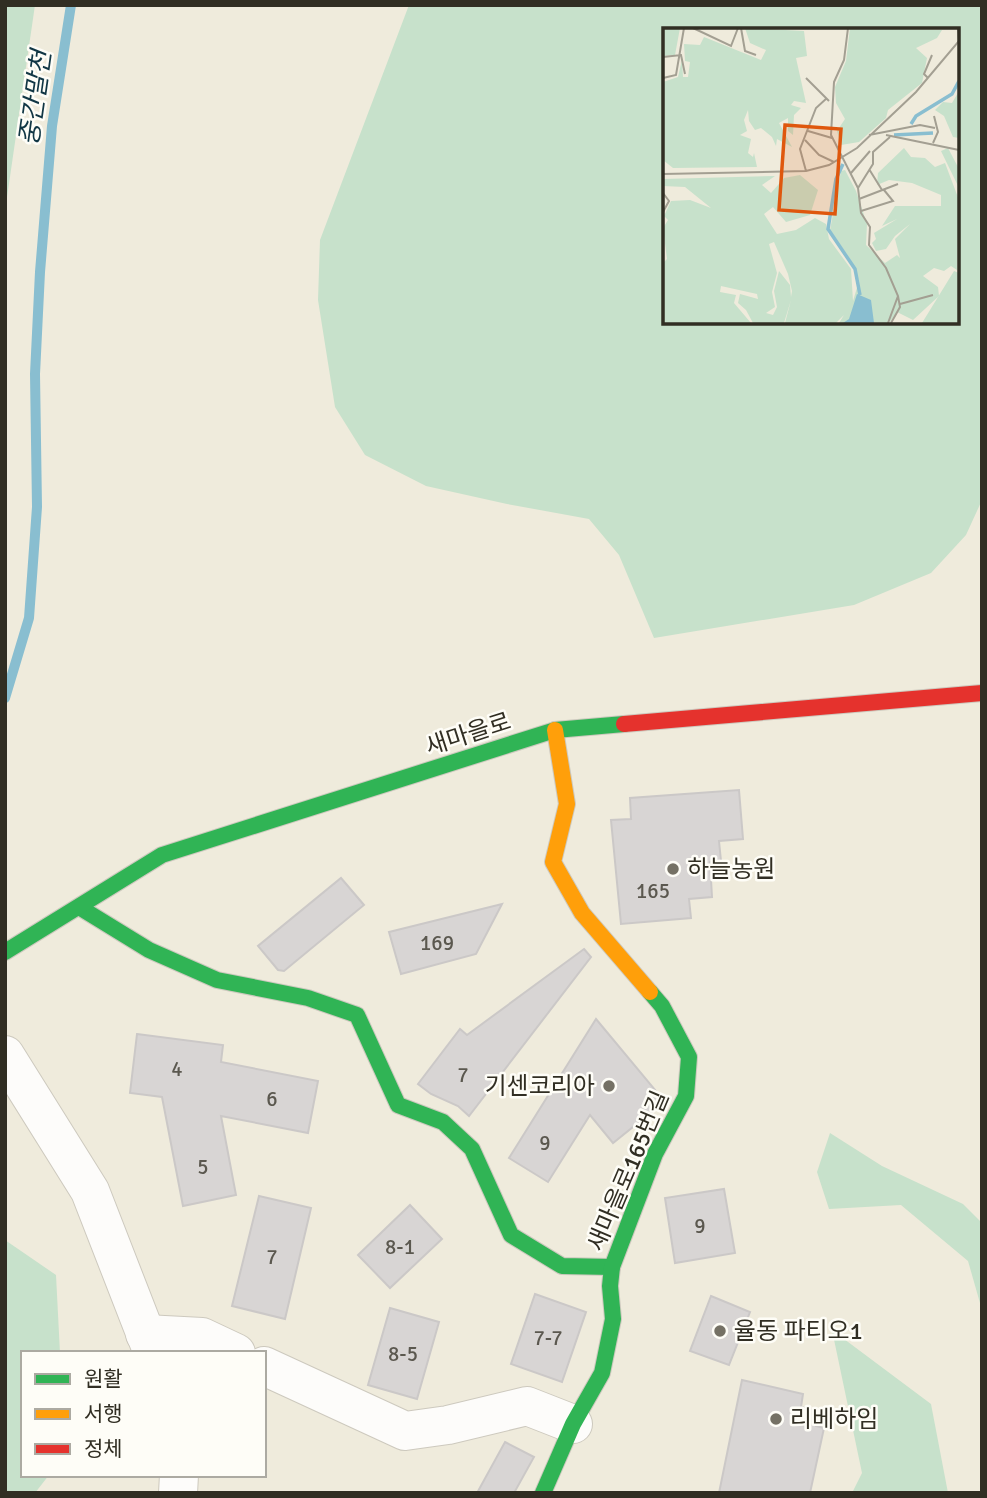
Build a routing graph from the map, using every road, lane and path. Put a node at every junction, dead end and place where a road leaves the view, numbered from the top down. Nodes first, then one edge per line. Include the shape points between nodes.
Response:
1 (982, 693) edge
2 (555, 730) junction
3 (79, 907) junction
4 (5, 951) edge
5 (5, 1055) edge
6 (612, 1267) junction
7 (149, 1343) edge
8 (232, 1351) edge
9 (266, 1367) edge
10 (573, 1424) junction
11 (543, 1493) edge

1 - 2 street, 새마을로
2 - 3 street, 새마을로 via 162,855
2 - 6 street, 새마을로165번길 via 566,804 553,862 582,913 662,1006 689,1057 686,1096 655,1154
3 - 4 street, 새마을로
3 - 6 street via 149,950 218,980 308,998 357,1015 398,1105 443,1122 472,1149 511,1235 562,1266
5 - 7 street via 90,1191
6 - 10 street, 새마을로165번길 via 613,1319 602,1373
7 - 8 street via 202,1337
9 - 10 street via 405,1431 527,1406
10 - 11 street, 새마을로165번길

